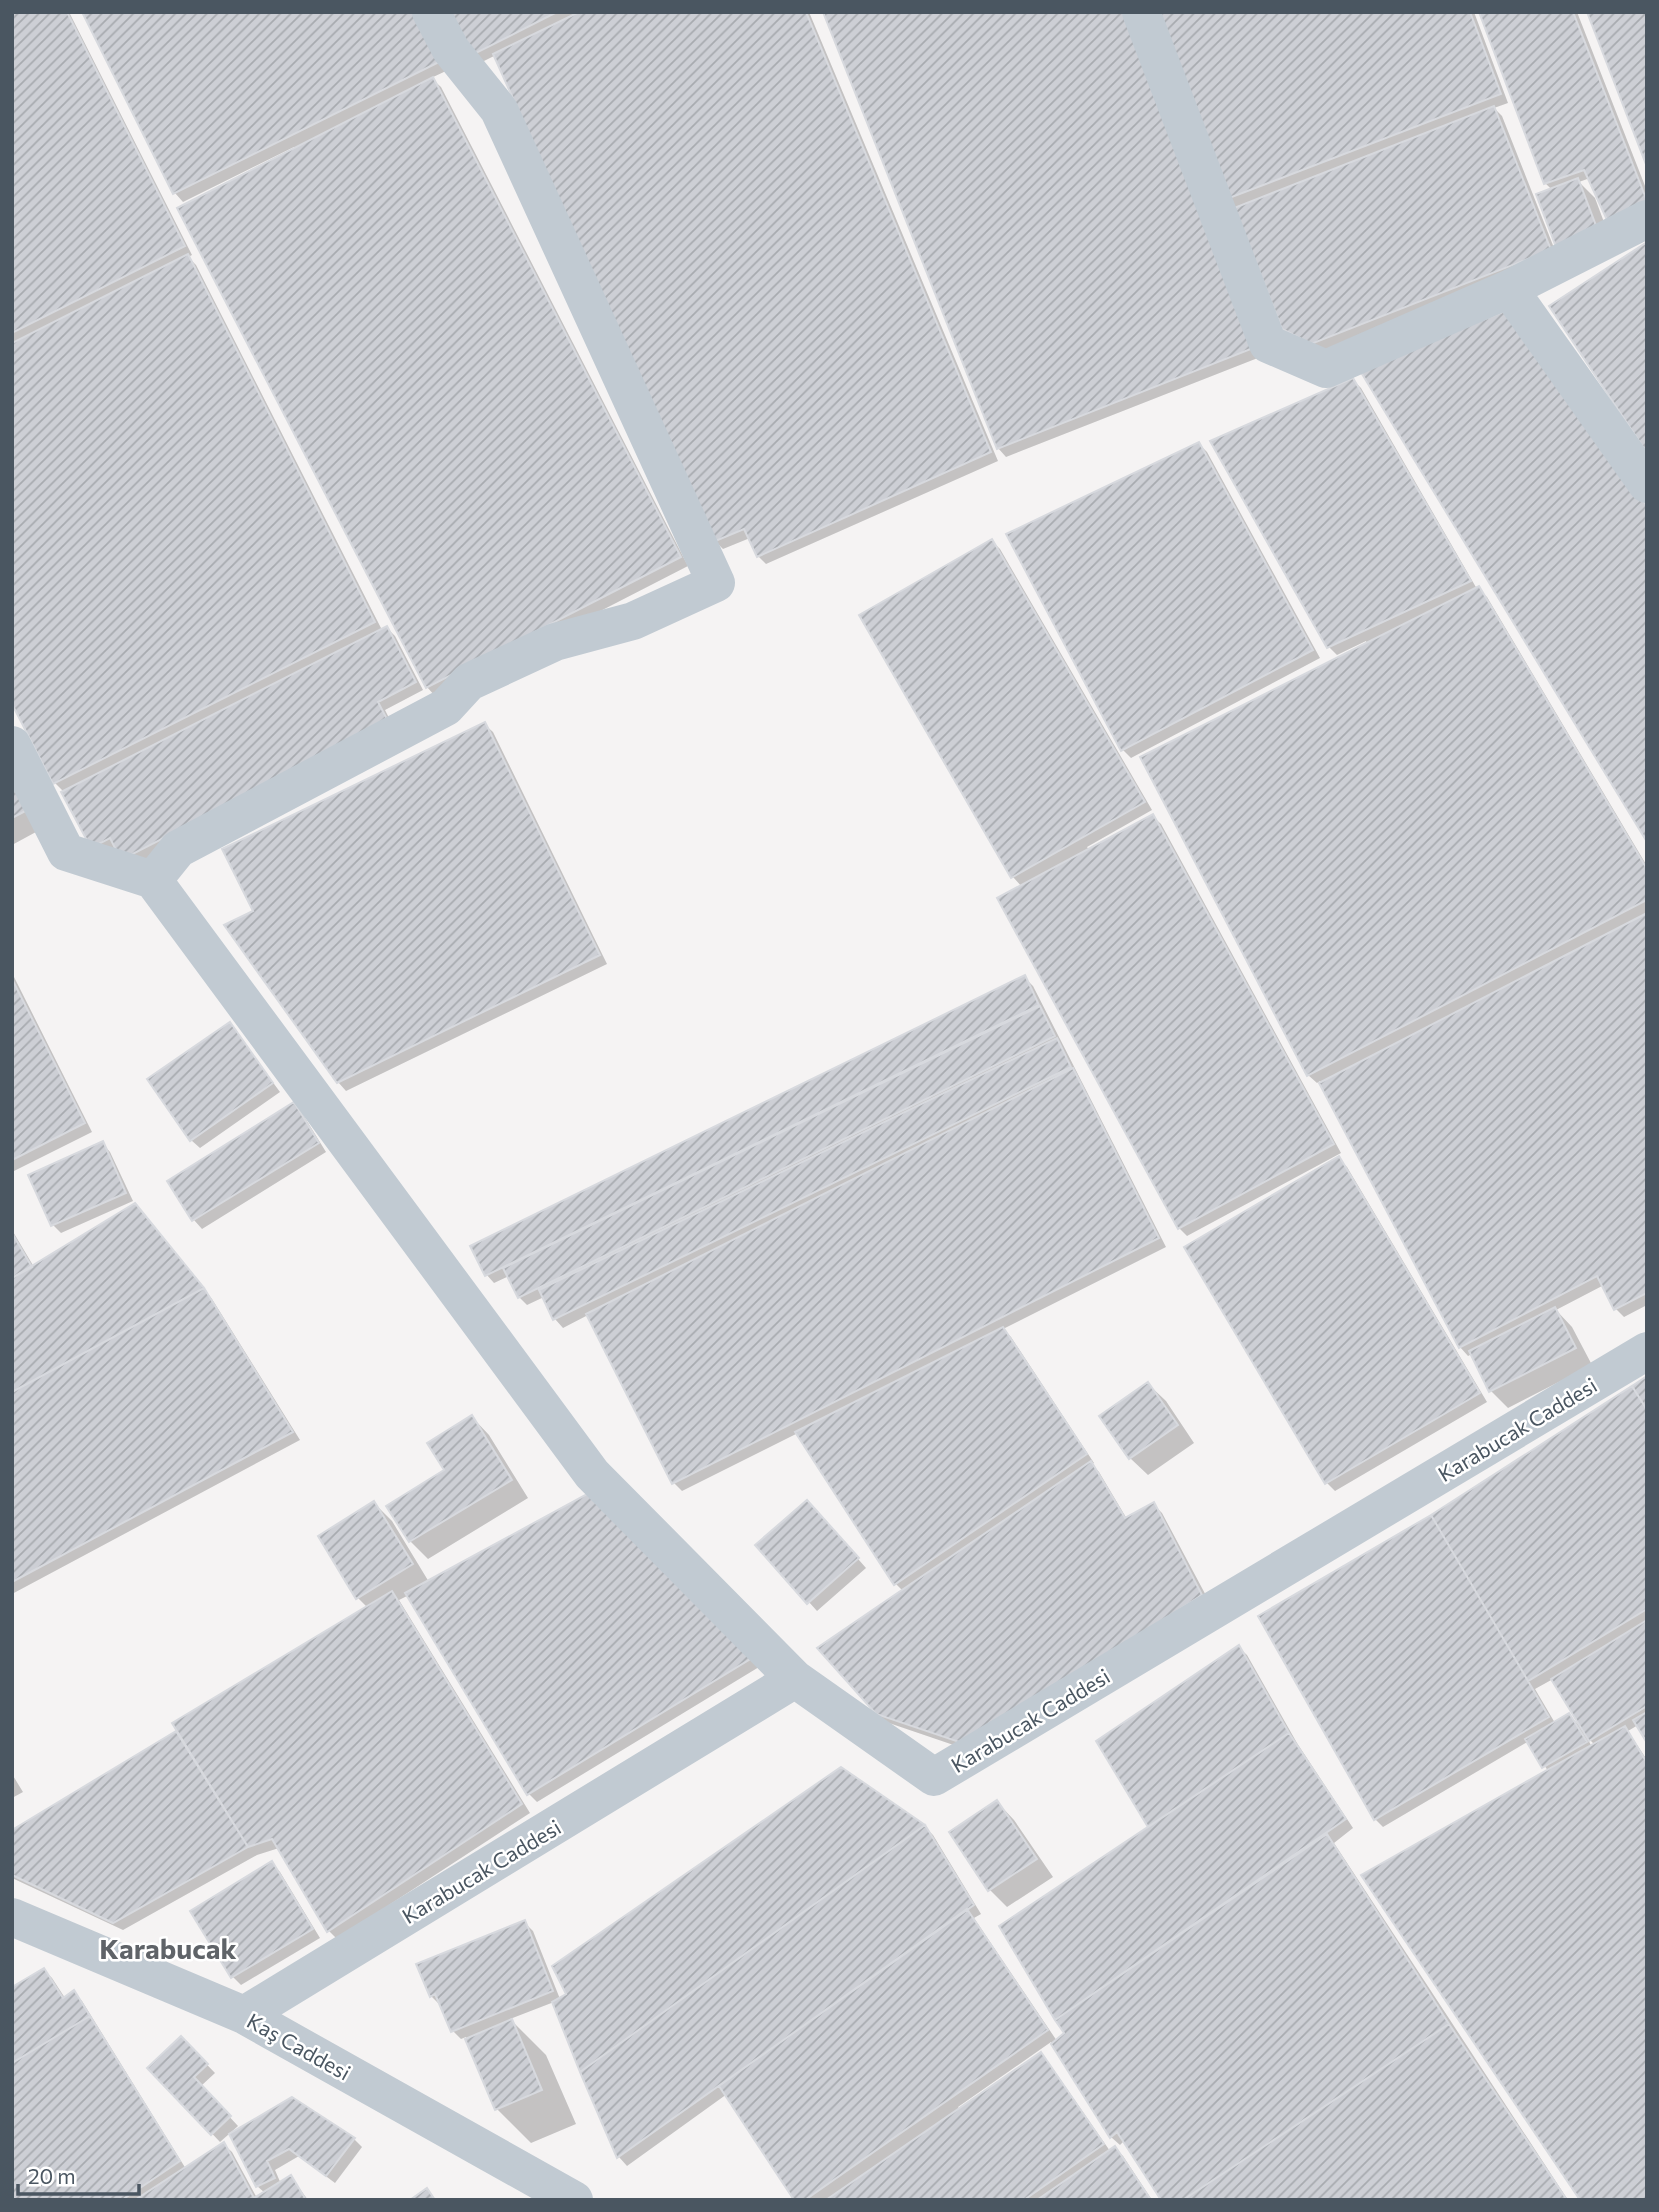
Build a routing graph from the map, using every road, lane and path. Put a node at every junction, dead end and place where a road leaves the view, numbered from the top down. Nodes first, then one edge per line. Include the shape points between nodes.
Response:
1 (431, 12) edge
2 (1141, 12) edge
3 (1647, 219) edge
4 (1509, 289) junction
5 (1647, 484) edge
6 (12, 745) edge
7 (153, 880) junction
8 (1647, 1351) edge
9 (795, 1679) junction
10 (12, 1917) edge
11 (244, 2015) junction
12 (574, 2200) edge

1 - 7 street via 451,50 499,110 716,583 633,621 555,642 469,682 446,707 178,849
2 - 4 street via 1268,344 1326,369
3 - 4 street
4 - 5 street
6 - 7 street via 66,852
7 - 9 street via 592,1474
8 - 9 street, Karabucak Caddesi via 934,1777
9 - 11 street, Karabucak Caddesi
10 - 11 street, Kaş Caddesi
11 - 12 street, Kaş Caddesi

